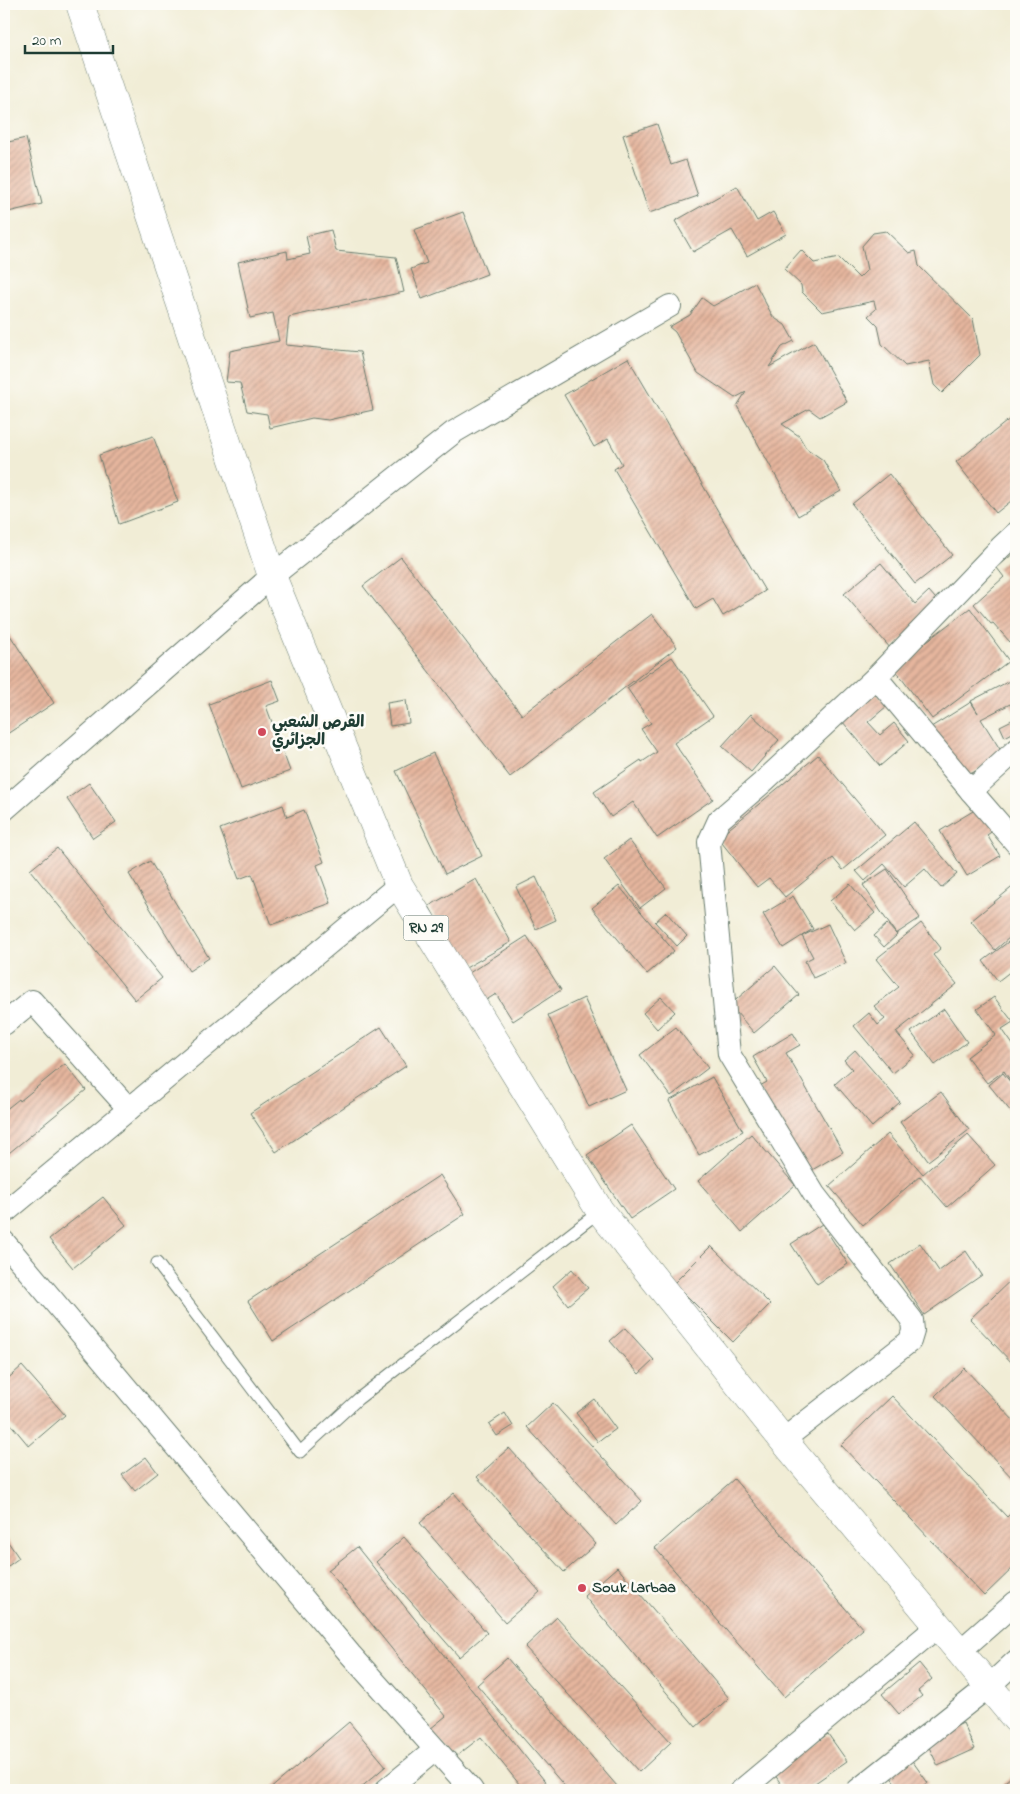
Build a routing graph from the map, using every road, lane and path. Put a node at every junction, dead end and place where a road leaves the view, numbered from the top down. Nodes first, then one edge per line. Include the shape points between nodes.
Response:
1 (80, 4) edge
2 (670, 306) dead end
3 (1016, 533) edge
4 (272, 576) junction
5 (876, 677) junction
6 (1016, 750) edge
7 (971, 791) junction
8 (4, 810) edge
9 (1016, 843) edge
10 (399, 885) junction
11 (4, 1024) edge
12 (129, 1109) junction
13 (600, 1210) junction
14 (4, 1213) edge
15 (4, 1242) edge
16 (157, 1262) dead end
17 (783, 1440) junction
18 (1016, 1602) edge
19 (938, 1626) junction
20 (960, 1651) junction
21 (1016, 1661) edge
22 (989, 1686) junction
23 (1016, 1719) edge
24 (435, 1750) junction
25 (386, 1790) edge
26 (472, 1790) edge
27 (742, 1790) edge
28 (858, 1790) edge

1 - 4 main road, RN 29
2 - 4 street via 454,432
3 - 5 street
4 - 8 street
4 - 10 main road, RN 29
5 - 7 street
5 - 17 street via 719,820 709,842 729,1054 814,1194 912,1320 910,1341
6 - 7 street
7 - 9 street
10 - 12 street
10 - 13 main road, RN 29
11 - 12 street via 32,1000
12 - 14 street
13 - 16 lane via 358,1399 300,1452
13 - 17 main road, RN 29
15 - 24 street via 350,1654
17 - 19 main road, RN 29
18 - 20 street
19 - 20 main road, RN 29
19 - 27 street
20 - 22 main road, RN 29
21 - 22 street
22 - 23 main road, RN 29
22 - 28 street
24 - 25 street
24 - 26 street

